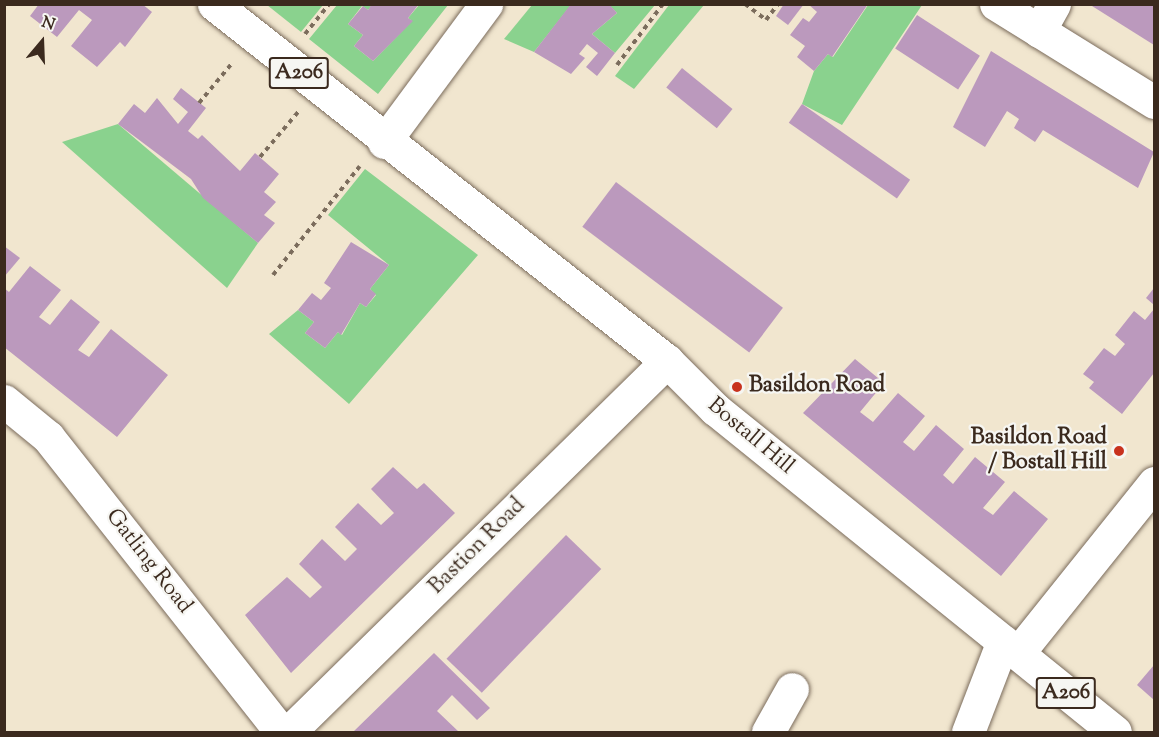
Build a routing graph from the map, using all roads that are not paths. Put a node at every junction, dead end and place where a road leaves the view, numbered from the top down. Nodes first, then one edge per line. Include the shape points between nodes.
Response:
1 (214, 4) edge
2 (486, 4) edge
3 (996, 4) edge
4 (1046, 18) edge
5 (1155, 102) edge
6 (382, 141) junction
7 (667, 361) junction
8 (4, 401) edge
9 (1155, 483) edge
10 (1010, 647) junction
11 (792, 689) dead end
12 (281, 732) edge
13 (289, 732) edge
14 (768, 732) edge
15 (968, 732) edge
16 (1115, 732) edge

1 - 6 street, A206
2 - 6 street
3 - 4 street
4 - 5 street
6 - 7 street, Bostall Hill / A206
7 - 10 street, Bostall Hill / A206 via 723,416
7 - 13 street, Bastion Road
8 - 12 street, Gatling Road via 48,437
9 - 10 street
10 - 15 street
10 - 16 street, Bostall Hill / A206
11 - 14 street

